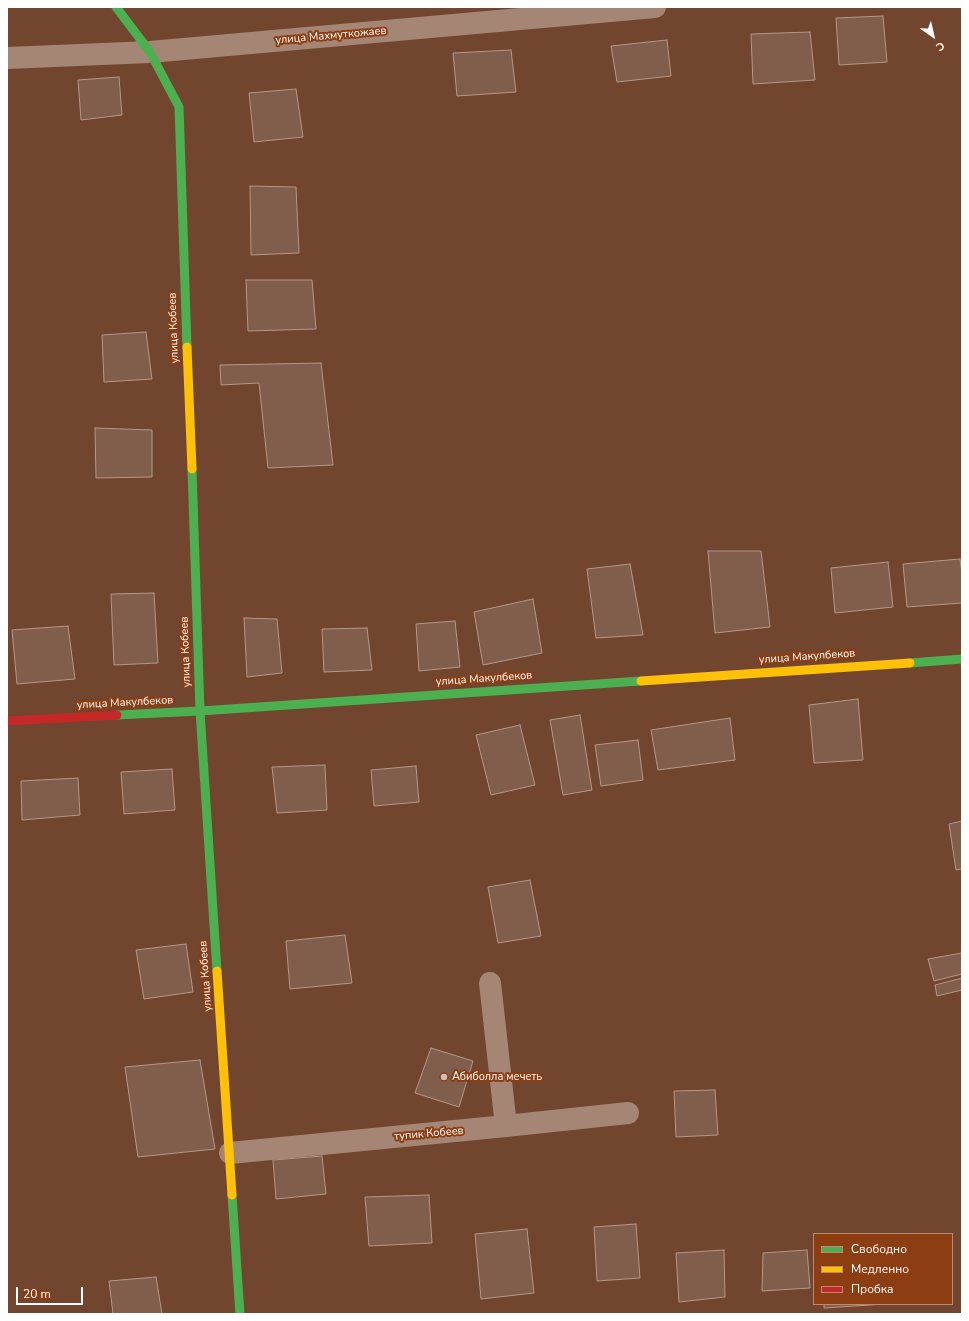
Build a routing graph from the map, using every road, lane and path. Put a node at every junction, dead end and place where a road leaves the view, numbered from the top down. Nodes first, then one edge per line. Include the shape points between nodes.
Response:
1 (116, 7) edge
2 (655, 7) edge
3 (150, 52) junction
4 (7, 58) edge
5 (962, 659) edge
6 (200, 711) junction
7 (7, 721) edge
8 (490, 983) dead end
9 (628, 1113) dead end
10 (506, 1126) junction
11 (230, 1153) junction
12 (240, 1314) edge

1 - 3 street, улица Кобеев
2 - 3 street, улица Махмуткожаев
3 - 4 street, улица Махмуткожаев
3 - 6 street, улица Кобеев via 179,107
5 - 6 street, улица Макулбеков
6 - 7 street, улица Макулбеков
6 - 11 street, улица Кобеев
8 - 10 street
9 - 10 street, тупик Кобеев
10 - 11 street, тупик Кобеев
11 - 12 street, улица Кобеев

